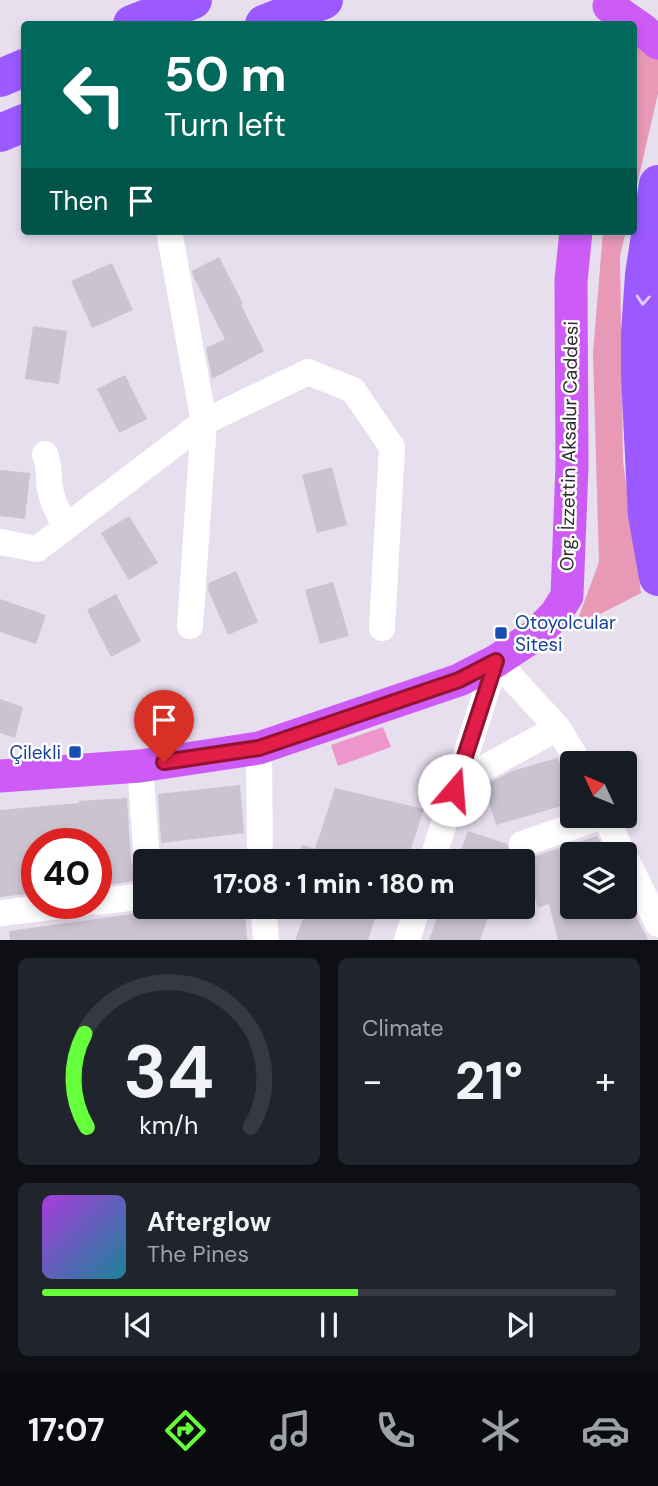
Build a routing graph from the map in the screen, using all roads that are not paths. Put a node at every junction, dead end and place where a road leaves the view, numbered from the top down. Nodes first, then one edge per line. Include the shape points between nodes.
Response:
1 (192, 0) edge
2 (324, 0) edge
3 (643, 0) edge
4 (608, 10) edge
5 (140, 21) edge
6 (272, 21) edge
7 (628, 21) edge
8 (637, 26) edge
9 (658, 31) edge
10 (658, 43) edge
11 (21, 69) edge
12 (0, 78) edge
13 (21, 124) edge
14 (0, 133) edge
15 (658, 184) edge
16 (170, 235) edge
17 (576, 235) edge
18 (204, 422) junction
19 (45, 454) dead end
20 (66, 527) junction
21 (0, 542) edge
22 (658, 577) edge
23 (190, 626) dead end
24 (382, 628) dead end
25 (496, 661) junction
26 (558, 728) junction
27 (259, 748) junction
28 (572, 751) edge
29 (140, 766) junction
30 (486, 767) dead end
31 (0, 776) edge
32 (569, 828) edge
33 (522, 844) dead end
34 (146, 849) edge
35 (260, 849) edge
36 (436, 849) edge
37 (637, 881) edge
38 (133, 897) edge
39 (112, 900) edge
40 (21, 910) edge
41 (0, 913) edge
42 (264, 919) edge
43 (414, 919) edge
44 (658, 924) edge
45 (266, 940) edge
46 (407, 940) edge

1 - 5 highway
2 - 6 highway
3 - 9 main road
4 - 7 main road
8 - 10 main road
11 - 12 highway
13 - 14 highway
15 -> 22 highway via 640,333 647,515
16 - 18 street
17 - 25 main road, Org. İzzettin Aksalur Caddesi via 570,281 572,466 567,596 534,636
18 - 20 street
18 - 23 street
18 - 24 street via 308,372 353,390 391,447
19 - 20 street via 50,488
20 - 21 street via 37,549
25 - 26 street
25 - 27 main road, Org. İzzettin Aksalur Caddesi via 459,680
25 - 36 street
26 - 28 street
26 - 30 street
27 - 29 main road, Org. İzzettin Aksalur Caddesi
27 - 35 street
29 - 31 main road, Org. İzzettin Aksalur Caddesi
29 - 34 street
32 - 33 street
37 - 44 street
38 - 39 street
40 - 41 street
42 - 45 street
43 - 46 street

